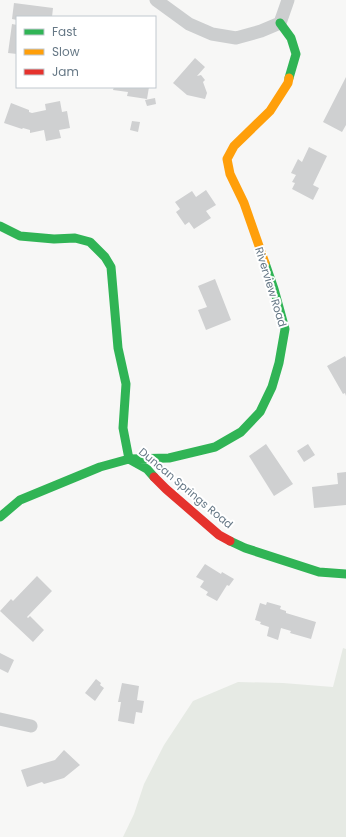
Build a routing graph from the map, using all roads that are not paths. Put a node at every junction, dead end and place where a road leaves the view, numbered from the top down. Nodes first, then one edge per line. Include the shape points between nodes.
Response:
1 (156, 0) edge
2 (288, 0) edge
3 (280, 23) junction
4 (0, 226) edge
5 (129, 459) junction
6 (0, 517) edge
7 (346, 574) edge
8 (0, 719) edge
9 (31, 726) dead end

1 - 3 street via 189,24 212,34 236,38
2 - 3 street
3 - 5 street, Riverview Road via 291,38 296,54 288,83 270,111 234,146 227,159 230,174 244,203 270,275 285,328 272,387 260,412 241,432 215,447 169,458
4 - 5 street, Duncan Springs Road via 20,236 75,238 90,242 111,267 118,348 126,384 123,428
5 - 6 street, Riverview Road via 100,467 37,492 20,500
5 - 7 street, Duncan Springs Road via 147,469 171,494 219,535 244,548 319,572
8 - 9 street

